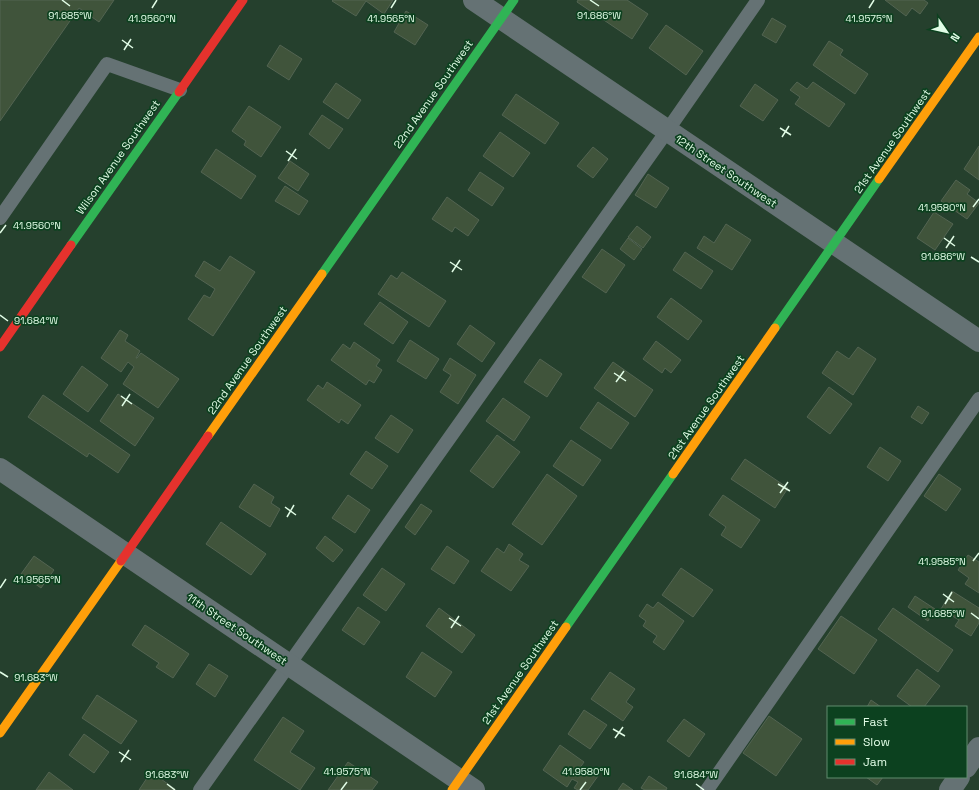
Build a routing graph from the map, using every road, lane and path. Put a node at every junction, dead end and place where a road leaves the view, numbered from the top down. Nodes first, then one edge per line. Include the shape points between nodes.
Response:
1 (243, 0) edge
2 (474, 0) edge
3 (514, 0) edge
4 (758, 0) edge
5 (501, 18) junction
6 (979, 37) edge
7 (180, 90) junction
8 (667, 131) junction
9 (0, 218) edge
10 (834, 244) junction
11 (979, 341) edge
12 (0, 347) edge
13 (979, 399) edge
14 (0, 469) edge
15 (126, 554) junction
16 (289, 665) junction
17 (0, 733) edge
18 (979, 748) edge
19 (967, 766) edge
20 (958, 778) edge
21 (462, 787) edge
22 (200, 790) edge
23 (707, 790) edge
24 (950, 790) edge

1 - 7 street, Wilson Avenue Southwest
2 - 5 street, 12th Street Southwest
3 - 5 street, 22nd Avenue Southwest
4 - 8 lane
5 - 8 street, 12th Street Southwest
5 - 15 street, 22nd Avenue Southwest
6 - 10 street, 21st Avenue Southwest
7 - 9 lane via 107,64
7 - 12 street, Wilson Avenue Southwest
8 - 10 street, 12th Street Southwest
8 - 16 lane
10 - 11 street, 12th Street Southwest
10 - 21 street, 21st Avenue Southwest
13 - 23 lane
14 - 15 street, 11th Street Southwest
15 - 16 street, 11th Street Southwest
15 - 17 street, 22nd Avenue Southwest
16 - 21 street, 11th Street Southwest
16 - 22 lane
18 - 19 street
20 - 24 street

